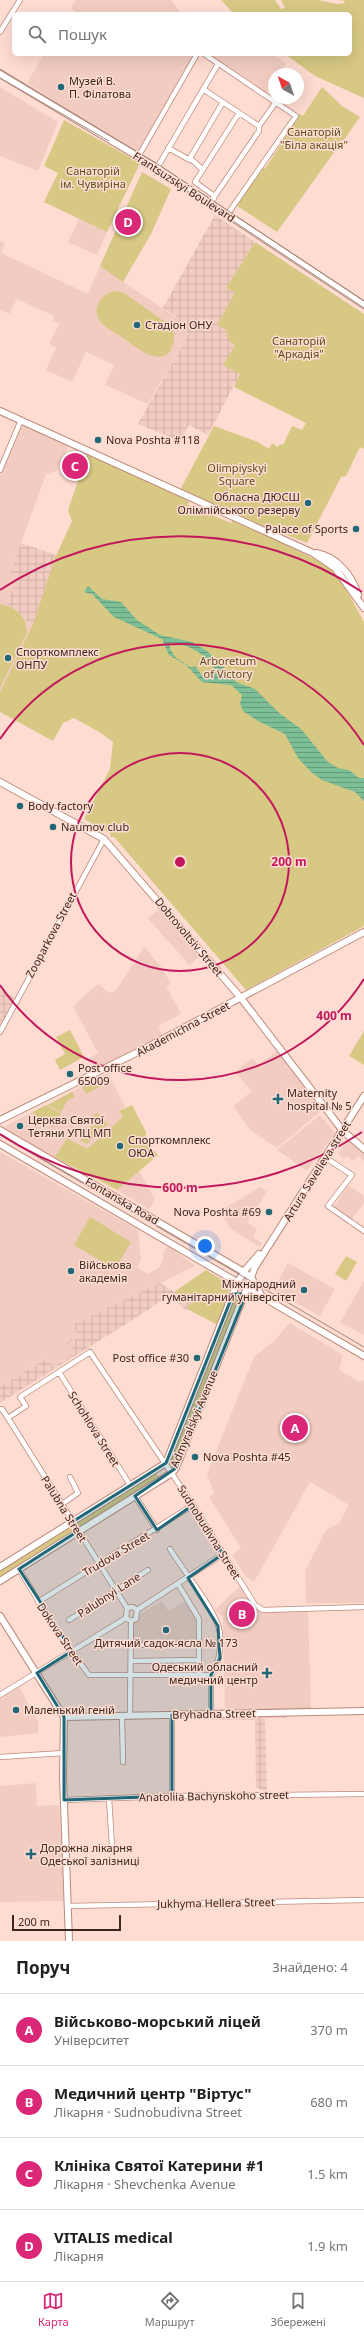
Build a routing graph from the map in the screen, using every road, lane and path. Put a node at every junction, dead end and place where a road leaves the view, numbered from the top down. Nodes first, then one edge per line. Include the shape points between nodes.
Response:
1 (20, 0) edge
2 (12, 12) edge
3 (12, 13) edge
4 (0, 32) edge
5 (196, 56) edge
6 (207, 56) edge
7 (218, 64) junction
8 (0, 74) edge
9 (203, 89) junction
10 (268, 97) edge
11 (223, 102) junction
12 (275, 104) edge
13 (279, 104) edge
14 (239, 113) junction
15 (259, 126) junction
16 (168, 148) junction
17 (138, 157) junction
18 (190, 160) junction
19 (157, 168) junction
20 (203, 170) junction
21 (212, 201) junction
22 (227, 215) junction
23 (364, 305) edge
24 (0, 411) edge
25 (21, 420) junction
26 (0, 470) edge
27 (364, 608) edge
28 (0, 782) edge
29 (104, 839) junction
30 (364, 932) edge
31 (241, 998) junction
32 (0, 1032) edge
33 (364, 1096) edge
34 (0, 1120) edge
35 (0, 1130) edge
36 (343, 1131) junction
37 (0, 1144) edge
38 (364, 1149) edge
39 (326, 1158) junction
40 (364, 1231) edge
41 (268, 1245) junction
42 (232, 1266) junction
43 (244, 1272) junction
44 (226, 1277) junction
45 (252, 1279) junction
46 (237, 1284) junction
47 (248, 1289) junction
48 (233, 1294) junction
49 (262, 1296) junction
50 (244, 1299) junction
51 (364, 1356) edge
52 (58, 1372) junction
53 (1, 1409) edge
54 (8, 1418) junction
55 (166, 1463) junction
56 (172, 1473) junction
57 (70, 1477) dead end
58 (130, 1485) junction
59 (135, 1496) junction
60 (62, 1504) junction
61 (193, 1505) junction
62 (72, 1522) junction
63 (157, 1530) junction
64 (78, 1531) junction
65 (170, 1549) dead end
66 (223, 1554) junction
67 (99, 1565) junction
68 (0, 1567) edge
69 (19, 1569) junction
70 (148, 1570) dead end
71 (188, 1578) junction
72 (0, 1581) edge
73 (178, 1584) junction
74 (116, 1591) junction
75 (38, 1602) junction
76 (364, 1607) edge
77 (127, 1608) junction
78 (137, 1610) junction
79 (0, 1616) edge
80 (126, 1618) junction
81 (69, 1620) dead end
82 (131, 1621) junction
83 (131, 1645) junction
84 (178, 1645) dead end
85 (72, 1651) junction
86 (199, 1660) junction
87 (131, 1661) junction
88 (36, 1673) junction
89 (199, 1674) junction
90 (131, 1675) junction
91 (211, 1675) junction
92 (0, 1696) edge
93 (364, 1711) edge
94 (211, 1714) junction
95 (122, 1715) junction
96 (130, 1715) junction
97 (172, 1715) junction
98 (64, 1717) junction
99 (64, 1753) junction
100 (0, 1757) edge
101 (123, 1762) dead end
102 (364, 1794) edge
103 (172, 1796) junction
104 (109, 1798) junction
105 (64, 1800) junction
106 (112, 1846) dead end
107 (364, 1900) edge
108 (68, 1906) junction
109 (69, 1941) edge

1 - 2 street
3 - 4 street
5 - 17 street
6 - 7 street
7 - 9 street
7 - 10 street
8 - 17 main road, Frantsuzskyi Boulevard
9 - 11 street
9 - 16 street
11 - 14 street
11 - 18 street
12 - 15 street
13 - 22 street via 296,116
14 - 15 street
14 - 20 street
15 - 21 street via 259,132
16 - 18 street
16 - 19 street
17 - 19 main road, Frantsuzskyi Boulevard
18 - 20 street
19 - 21 main road, Frantsuzskyi Boulevard
20 - 21 street via 195,182 214,195
21 - 22 main road, Frantsuzskyi Boulevard
22 - 23 main road, Frantsuzskyi Boulevard
24 - 25 main road
25 - 26 street
25 - 27 main road via 314,553 335,568
28 - 29 main road, Dobrovoltsiv Street
29 - 31 main road, Dobrovoltsiv Street
29 - 32 street, Zooparkova Street
30 - 31 main road, Akademichna Street
31 - 34 main road, Akademichna Street via 108,1068
31 - 36 main road, Dobrovoltsiv Street
33 - 36 main road, Artura Savelieva street
35 - 42 main road, Fontanska Road
36 - 38 main road, Dobrovoltsiv Street
36 - 39 main road, Artura Savelieva street
37 - 44 main road, Fontanska Road
39 - 40 street via 352,1175 328,1206
39 - 41 main road, Artura Savelieva street
41 - 43 main road, Artura Savelieva street
41 - 45 main road, Artura Savelieva street via 255,1267
42 - 43 main road, Fontanska Road
42 - 44 main road via 233,1273
43 - 45 main road, Fontanska Road
43 - 46 main road, Artura Savelieva street
44 - 46 main road, Fontanska Road
45 - 47 main road, Artura Savelieva street
45 - 49 main road
46 - 47 main road, Fontanska Road
46 - 48 main road, Admyralskyi Avenue
47 - 49 main road
47 - 50 main road, Admyralskyi Avenue
48 - 50 main road via 239,1293
48 - 55 main road, Admyralskyi Avenue
49 - 51 main road
50 - 56 main road, Admyralskyi Avenue
52 - 54 street via 20,1397 26,1406
52 - 55 street, Sudnobudivna Street via 90,1352
52 - 58 street, Schohlova Street
53 - 54 street, Palubna Street
54 - 60 street, Palubna Street
55 - 56 street, Sudnobudivna Street
55 - 58 main road, Admyralskyi Avenue
56 - 59 main road, Admyralskyi Avenue
56 - 61 street, Sudnobudivna Street
57 - 60 street via 78,1493
58 - 62 main road, Admyralskyi Avenue
59 - 63 street
59 - 64 main road, Admyralskyi Avenue
60 - 62 street, Palubna Street
61 - 63 street, Trudova Street
61 - 66 street, Sudnobudivna Street
62 - 64 street, Palubna Street
62 - 68 main road, Admyralskyi Avenue
63 - 67 street, Trudova Street
64 - 67 street, Palubna Street
64 - 69 main road, Admyralskyi Avenue
65 - 71 street
66 - 71 street
66 - 76 street, Sudnobudivna Street via 255,1605 263,1610
67 - 74 street, Palubna Street
67 - 75 street, Trudova Street
69 - 72 main road, Admyralskyi Avenue
69 - 75 street, Dokova Street
70 - 74 street, Palubnyi Lane
71 - 73 street
71 - 91 street via 218,1626 220,1658 218,1668
73 - 78 street
73 - 86 street via 199,1619
74 - 77 street, Palubna Street
74 - 81 street, Palubnyi Lane
75 - 85 street, Dokova Street
77 - 78 street via 133,1607
77 - 80 street
78 - 82 street via 138,1616
79 - 88 main road
80 - 82 street
80 - 85 street
82 - 83 street
83 - 84 street
83 - 87 street
85 - 88 street
85 - 90 street, Dokova Street via 89,1675
86 - 87 street
86 - 89 street
87 - 90 street
88 - 92 street
88 - 98 main road
89 - 90 street, Dokova Street
89 - 91 street, Dokova Street
90 - 96 street
91 - 94 street
93 - 94 main road, Bryhadna Street
94 - 97 main road, Bryhadna Street
95 - 96 main road, Bryhadna Street
95 - 98 main road, Bryhadna Street
95 - 101 street
96 - 97 main road, Bryhadna Street
97 - 103 street
98 - 99 main road
99 - 100 street
99 - 105 main road
102 - 103 street, Anatoliia Bachynskoho street
103 - 104 street, Anatoliia Bachynskoho street
104 - 105 street, Anatoliia Bachynskoho street
104 - 106 street
105 - 108 main road
107 - 108 street, Jukhyma Hellera Street
108 - 109 main road

